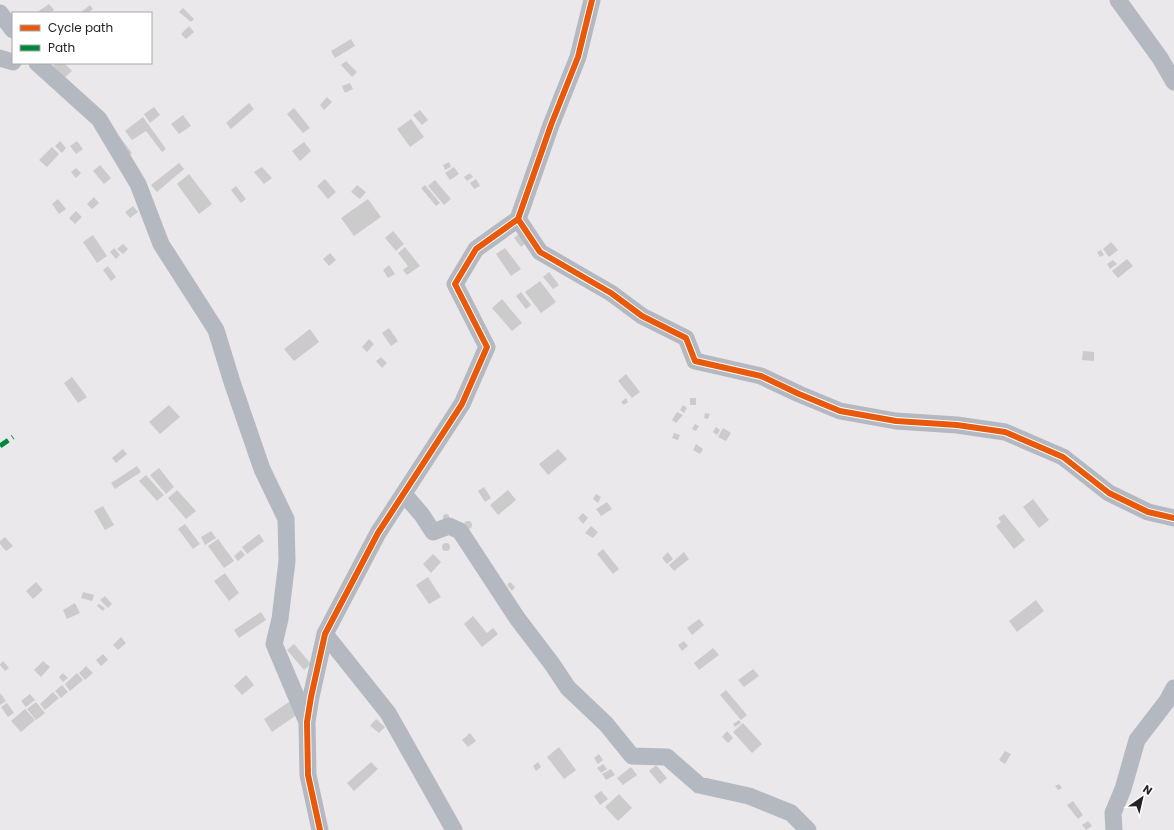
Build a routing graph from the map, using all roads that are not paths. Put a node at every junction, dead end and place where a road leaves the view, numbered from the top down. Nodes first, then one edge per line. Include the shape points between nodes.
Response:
1 (592, 0) edge
2 (1118, 0) edge
3 (0, 13) edge
4 (12, 29) edge
5 (0, 58) edge
6 (12, 62) edge
7 (39, 64) edge
8 (1174, 82) edge
9 (518, 219) junction
10 (404, 494) junction
11 (1174, 518) edge
12 (325, 634) junction
13 (1174, 688) edge
14 (308, 722) junction
15 (320, 830) edge
16 (454, 830) edge
17 (808, 830) edge
18 (1114, 830) edge

1 - 9 street via 578,57
2 - 8 street
3 - 4 street
5 - 6 street
7 - 14 street via 99,119 138,184 161,244 216,330 262,469 286,519 287,560 280,620 274,644
9 - 10 street via 476,249 455,284 486,347 462,404
9 - 11 street via 540,252 611,293 642,316 686,338 695,361 761,376 840,411 896,421 957,425 1005,432 1064,457 1109,493 1148,512
10 - 12 street via 378,533
10 - 17 street via 433,532 449,526 460,531 517,618 568,688 606,724 632,756 666,757 699,785 749,796 791,813
12 - 14 street
12 - 16 street via 388,713
13 - 18 street via 1167,701 1136,740 1123,789 1113,813
14 - 15 street via 308,775

